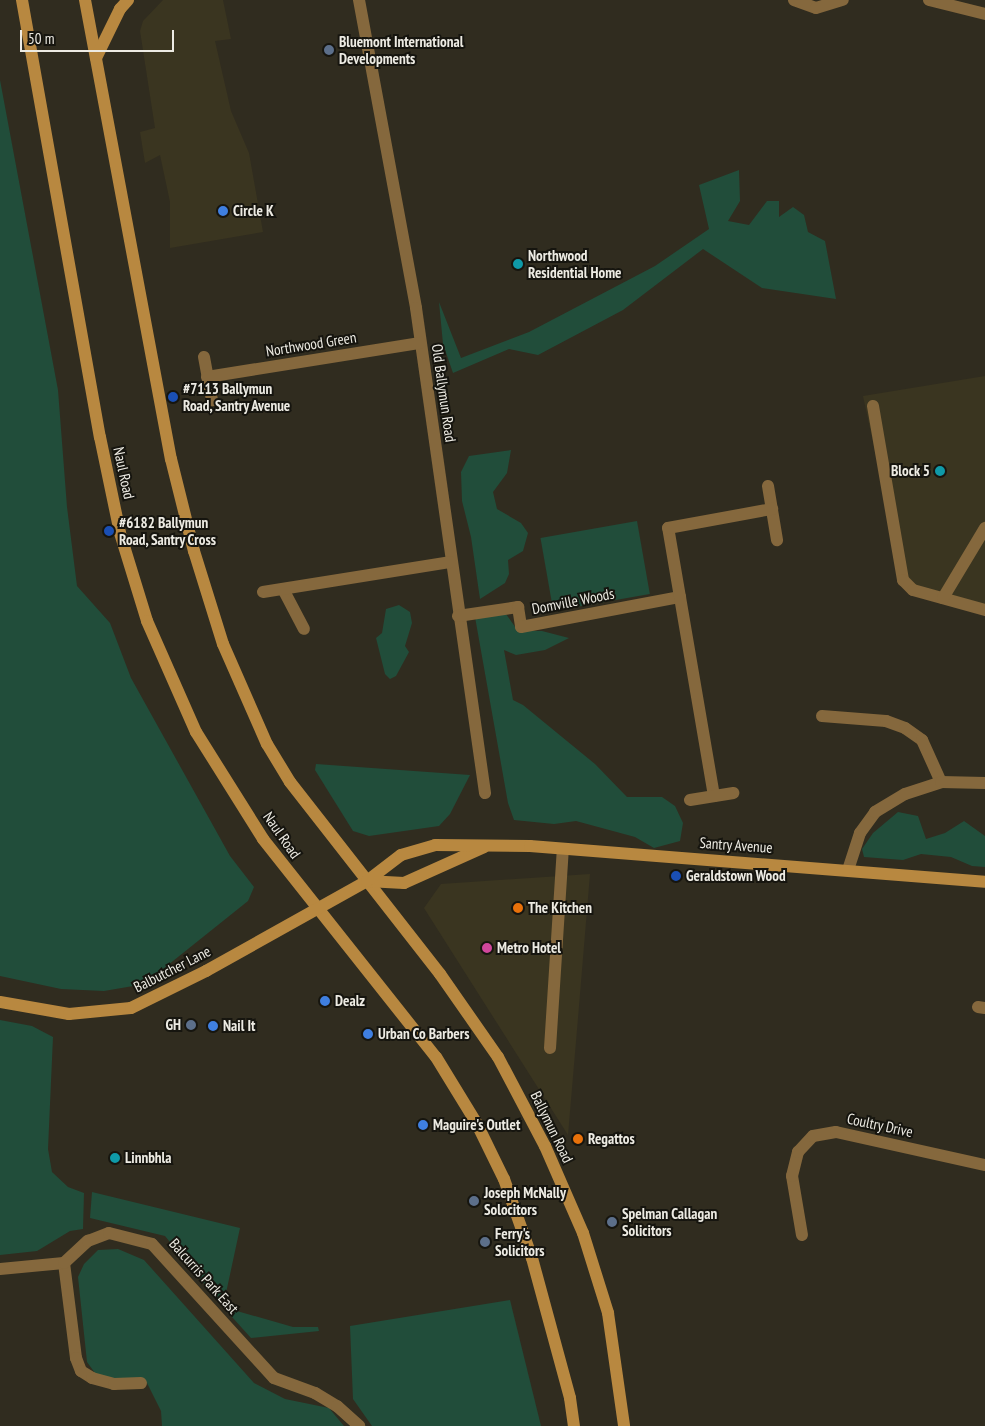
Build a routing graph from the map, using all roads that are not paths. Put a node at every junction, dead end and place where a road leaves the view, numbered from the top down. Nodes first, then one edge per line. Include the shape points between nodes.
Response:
1 (22, 0) edge
2 (85, 0) edge
3 (128, 0) edge
4 (359, 0) edge
5 (794, 0) edge
6 (843, 0) edge
7 (929, 0) edge
8 (985, 14) edge
9 (96, 58) junction
10 (420, 343) junction
11 (204, 357) dead end
12 (207, 377) junction
13 (212, 400) dead end
14 (873, 406) dead end
15 (768, 486) dead end
16 (772, 509) junction
17 (985, 528) edge
18 (777, 540) dead end
19 (450, 562) junction
20 (283, 589) junction
21 (263, 592) dead end
22 (680, 598) junction
23 (943, 598) junction
24 (985, 610) edge
25 (458, 616) junction
26 (304, 629) dead end
27 (822, 716) dead end
28 (941, 782) junction
29 (985, 783) edge
30 (485, 793) dead end
31 (734, 793) dead end
32 (714, 796) junction
33 (690, 800) dead end
34 (485, 847) junction
35 (563, 849) junction
36 (848, 870) junction
37 (367, 881) junction
38 (985, 882) edge
39 (315, 908) junction
40 (0, 1002) edge
41 (550, 1048) dead end
42 (985, 1165) edge
43 (802, 1235) dead end
44 (64, 1263) junction
45 (0, 1269) edge
46 (141, 1383) dead end
47 (359, 1426) edge
48 (574, 1426) edge
49 (624, 1426) edge

1 - 39 main road, Naul Road via 100,437 120,533 147,621 196,732 263,839
2 - 9 main road
3 - 9 main road via 120,9
4 - 10 street, Old Ballymun Road
5 - 6 street via 816,8
7 - 8 street
9 - 37 main road via 172,459 194,551 223,644 267,744 290,782
10 - 12 street, Northwood Green
10 - 19 street, Old Ballymun Road
11 - 12 street
12 - 13 street
14 - 23 street via 903,580 913,590
15 - 16 street
16 - 18 street
16 - 22 street via 668,528
17 - 23 street
19 - 20 street
19 - 25 street, Old Ballymun Road
20 - 21 street
20 - 26 street
22 - 25 street, Domville Woods via 521,627 518,607
22 - 32 street
23 - 24 street
25 - 30 street, Old Ballymun Road
27 - 28 street via 886,721 905,728 922,740
28 - 29 street
28 - 36 street via 905,794 875,812 860,833
31 - 32 street
32 - 33 street
34 - 35 main road, Santry Avenue
34 - 37 main road, Santry Avenue via 404,883
34 - 37 main road, Santry Avenue via 435,845 401,855
35 - 36 main road, Santry Avenue
35 - 41 street
36 - 38 main road, Santry Avenue
37 - 39 main road, Santry Avenue
37 - 49 main road, Ballymun Road via 440,974 498,1057 545,1146 583,1233 608,1313
39 - 40 main road, Balbutcher Lane via 206,971 131,1008 68,1014
39 - 48 main road via 436,1057 477,1124 504,1179 532,1258 570,1398
42 - 43 street, Coultry Drive via 836,1132 813,1136 798,1152 792,1176
44 - 45 street
44 - 46 street via 76,1358 81,1371 114,1384
44 - 47 street, Balcurris Park East via 88,1241 109,1233 152,1244 274,1378 315,1393 337,1406

